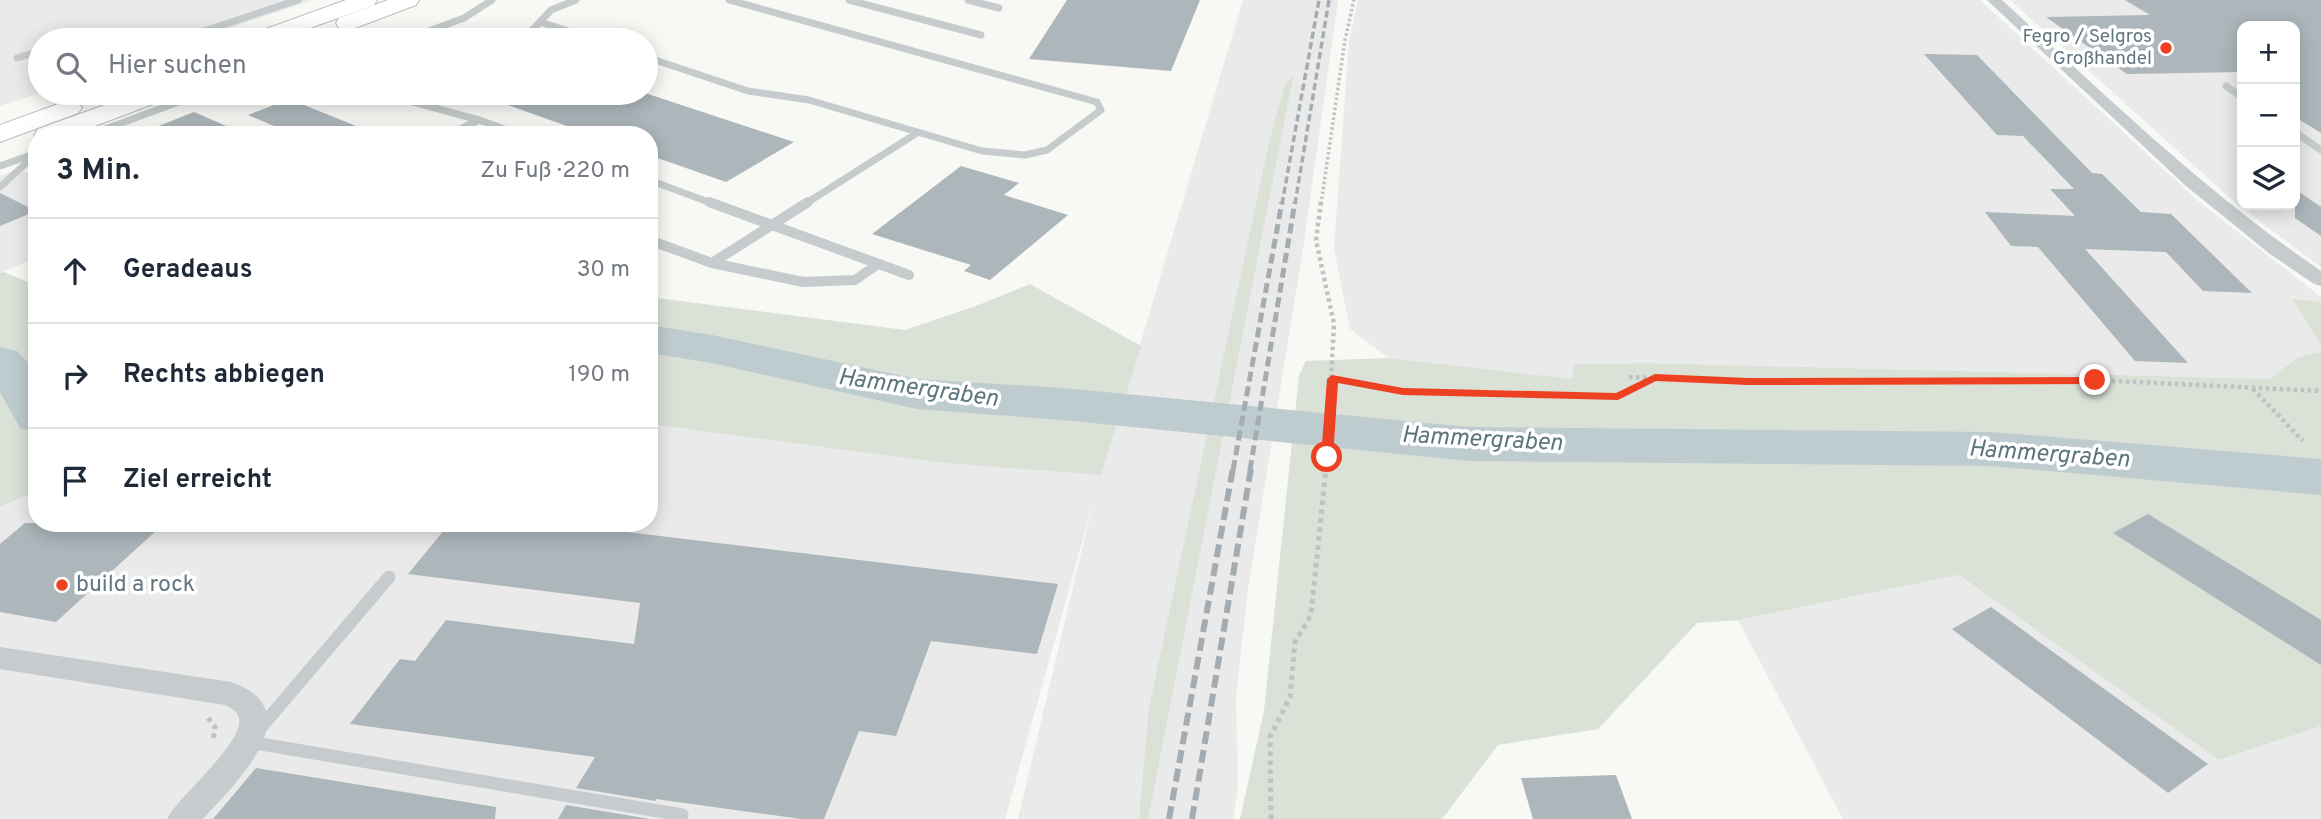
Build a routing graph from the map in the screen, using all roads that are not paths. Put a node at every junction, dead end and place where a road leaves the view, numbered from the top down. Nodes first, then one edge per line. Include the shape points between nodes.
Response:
1 (298, 0) edge
2 (366, 0) edge
3 (408, 0) edge
4 (492, 0) edge
5 (576, 0) edge
6 (729, 0) edge
7 (849, 0) edge
8 (968, 0) edge
9 (1994, 0) edge
10 (999, 8) dead end
11 (540, 22) junction
12 (216, 28) edge
13 (288, 28) edge
14 (333, 28) edge
15 (437, 28) edge
16 (534, 28) edge
17 (559, 28) edge
18 (981, 34) dead end
19 (28, 55) edge
20 (17, 58) dead end
21 (658, 61) edge
22 (2226, 86) dead end
23 (2237, 94) edge
24 (79, 105) edge
25 (128, 105) edge
26 (170, 105) edge
27 (424, 105) edge
28 (479, 120) junction
29 (71, 126) edge
30 (113, 126) edge
31 (467, 126) edge
32 (496, 126) edge
33 (917, 133) junction
34 (0, 134) edge
35 (2300, 135) edge
36 (28, 142) edge
37 (2321, 150) edge
38 (0, 153) edge
39 (28, 156) edge
40 (28, 161) edge
41 (0, 166) edge
42 (658, 183) edge
43 (0, 187) edge
44 (774, 224) junction
45 (658, 243) edge
46 (712, 263) junction
47 (878, 264) junction
48 (909, 275) dead end
49 (2321, 280) edge
50 (389, 577) dead end
51 (0, 658) edge
52 (249, 742) junction
53 (682, 815) dead end
54 (183, 819) edge

1 - 12 lane
2 - 13 main road
3 - 14 main road
4 - 15 lane
5 - 11 lane via 551,10
6 - 33 lane via 1097,102 1101,110 1047,150 1025,155 982,151
7 - 18 lane
8 - 10 lane
9 - 49 street via 2205,193
11 - 16 lane
11 - 17 lane
19 - 20 lane
21 - 33 lane via 748,91 809,100
22 - 23 lane
24 - 34 main road
25 - 29 main road
26 - 30 lane
27 - 28 lane
28 - 31 lane
28 - 32 lane
33 - 44 lane
35 - 37 lane
36 - 38 main road
39 - 41 lane
40 - 43 lane
42 - 44 lane
44 - 46 lane
44 - 47 lane
45 - 46 lane
46 - 47 lane via 803,282 855,280
47 - 48 lane
50 - 52 lane
51 - 52 street via 231,694 246,703 255,720
52 - 53 lane
52 - 54 street

